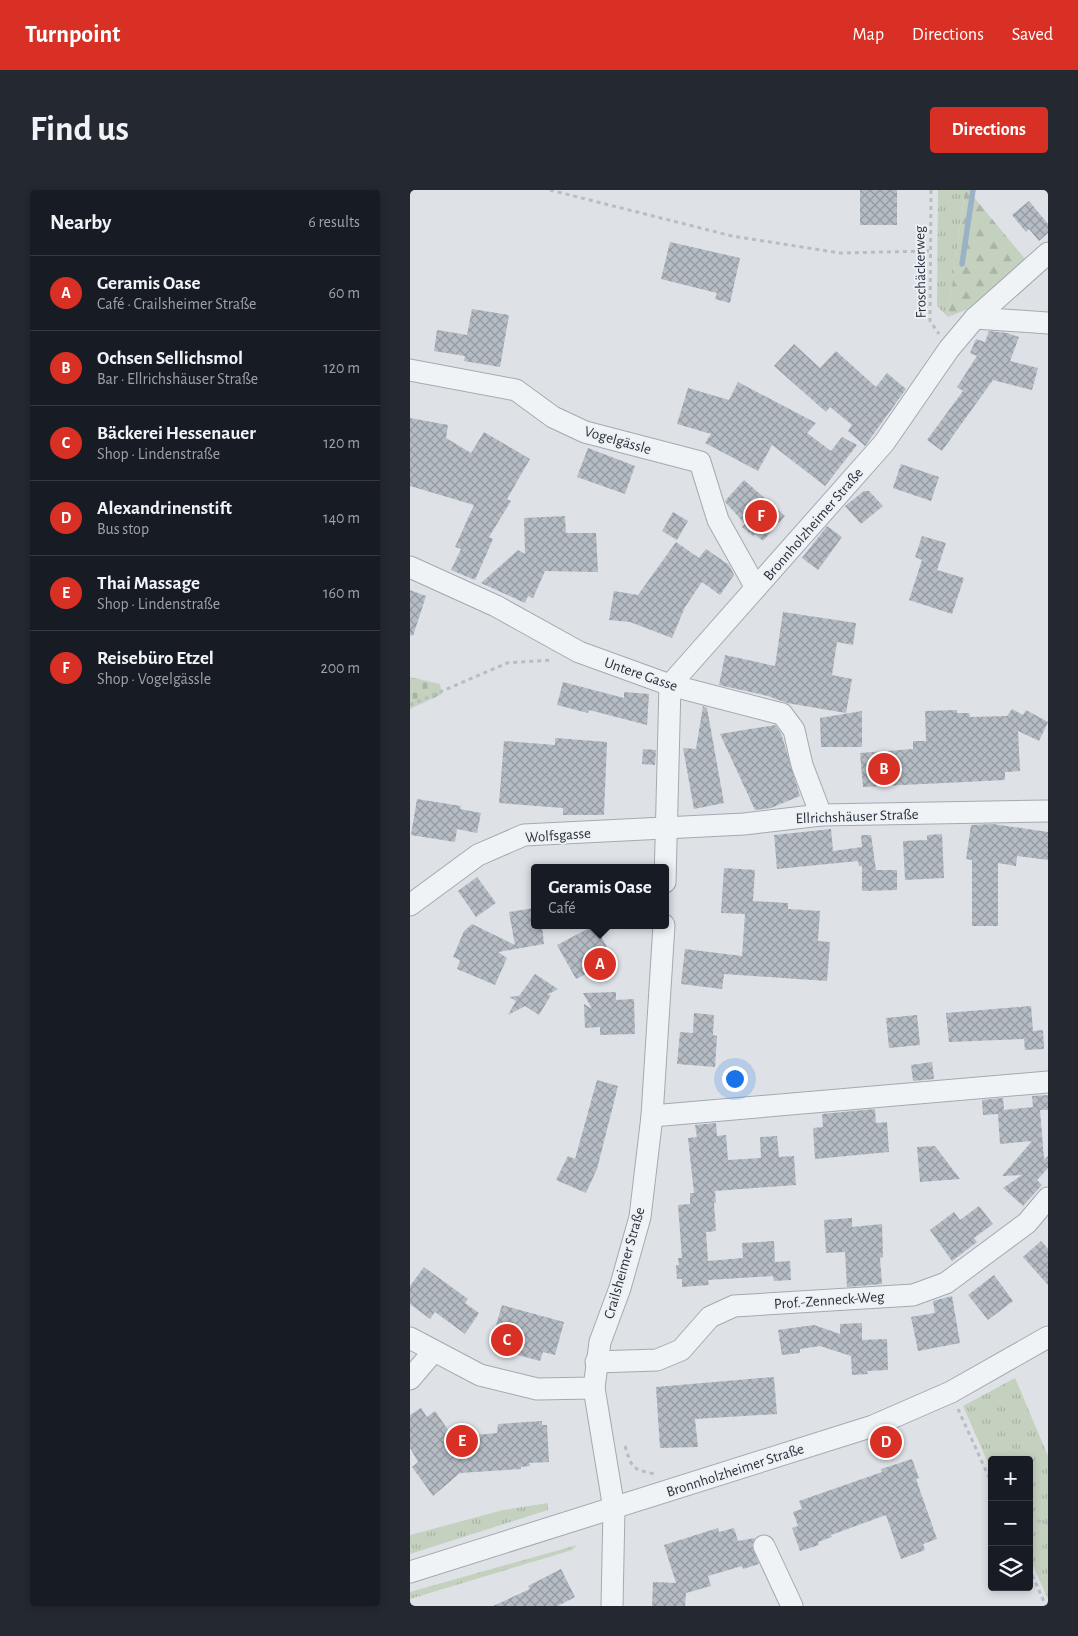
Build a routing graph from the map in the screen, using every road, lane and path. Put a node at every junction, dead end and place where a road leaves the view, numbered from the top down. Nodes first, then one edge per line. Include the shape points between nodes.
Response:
1 (550, 190) edge
2 (931, 190) edge
3 (929, 251) junction
4 (1048, 253) edge
5 (975, 318) junction
6 (1048, 323) edge
7 (949, 349) junction
8 (410, 370) edge
9 (410, 567) edge
10 (756, 588) junction
11 (579, 652) junction
12 (670, 685) junction
13 (410, 705) edge
14 (1048, 811) edge
15 (821, 814) junction
16 (666, 830) junction
17 (665, 864) edge
18 (410, 905) edge
19 (664, 929) edge
20 (1048, 1082) edge
21 (652, 1116) junction
22 (1048, 1198) edge
23 (1048, 1337) edge
24 (410, 1338) edge
25 (434, 1352) junction
26 (596, 1362) junction
27 (410, 1379) edge
28 (594, 1388) junction
29 (951, 1392) junction
30 (624, 1440) dead end
31 (663, 1473) dead end
32 (988, 1475) edge
33 (614, 1509) junction
34 (1033, 1520) edge
35 (1048, 1523) edge
36 (764, 1546) dead end
37 (410, 1572) edge
38 (1033, 1577) edge
39 (612, 1606) edge
40 (793, 1606) edge
41 (1046, 1606) edge

1 - 3 path via 732,236 840,253
2 - 3 path, Froschäckerweg
3 - 7 path, Froschäckerweg via 930,321
4 - 5 street, Bronnholzheimer Straße
5 - 6 street
5 - 7 street, Bronnholzheimer Straße
7 - 10 street, Bronnholzheimer Straße via 884,443
8 - 10 street, Vogelgässle via 516,390 554,417 585,432 700,462 718,520
9 - 11 street, Untere Gasse via 496,606
10 - 12 street, Bronnholzheimer Straße
11 - 12 street, Untere Gasse
11 - 13 path via 574,658 507,663
12 - 15 street, Untere Gasse via 782,714 794,730 802,765
12 - 16 street
14 - 15 street, Ellrichshäuser Straße
15 - 16 street, Ellrichshäuser Straße
16 - 17 street
16 - 18 street, Wolfsgasse via 524,835 478,855
19 - 21 street, Crailsheimer Straße
20 - 21 street
21 - 26 street, Crailsheimer Straße via 640,1217
22 - 26 street, Prof.-Zenneck-Weg via 1027,1223 946,1282 913,1295 734,1306 710,1317 681,1350 657,1360
23 - 29 street, Bronnholzheimer Straße
24 - 25 street
25 - 27 street
25 - 28 street via 480,1375 537,1389
26 - 28 street, Crailsheimer Straße
28 - 33 street, Crailsheimer Straße
29 - 32 path
29 - 33 street, Bronnholzheimer Straße via 873,1426
30 - 31 path via 631,1466 637,1471
33 - 37 street, Bronnholzheimer Straße
33 - 39 street, Crailsheimer Straße
34 - 35 path
36 - 40 street
38 - 41 path

